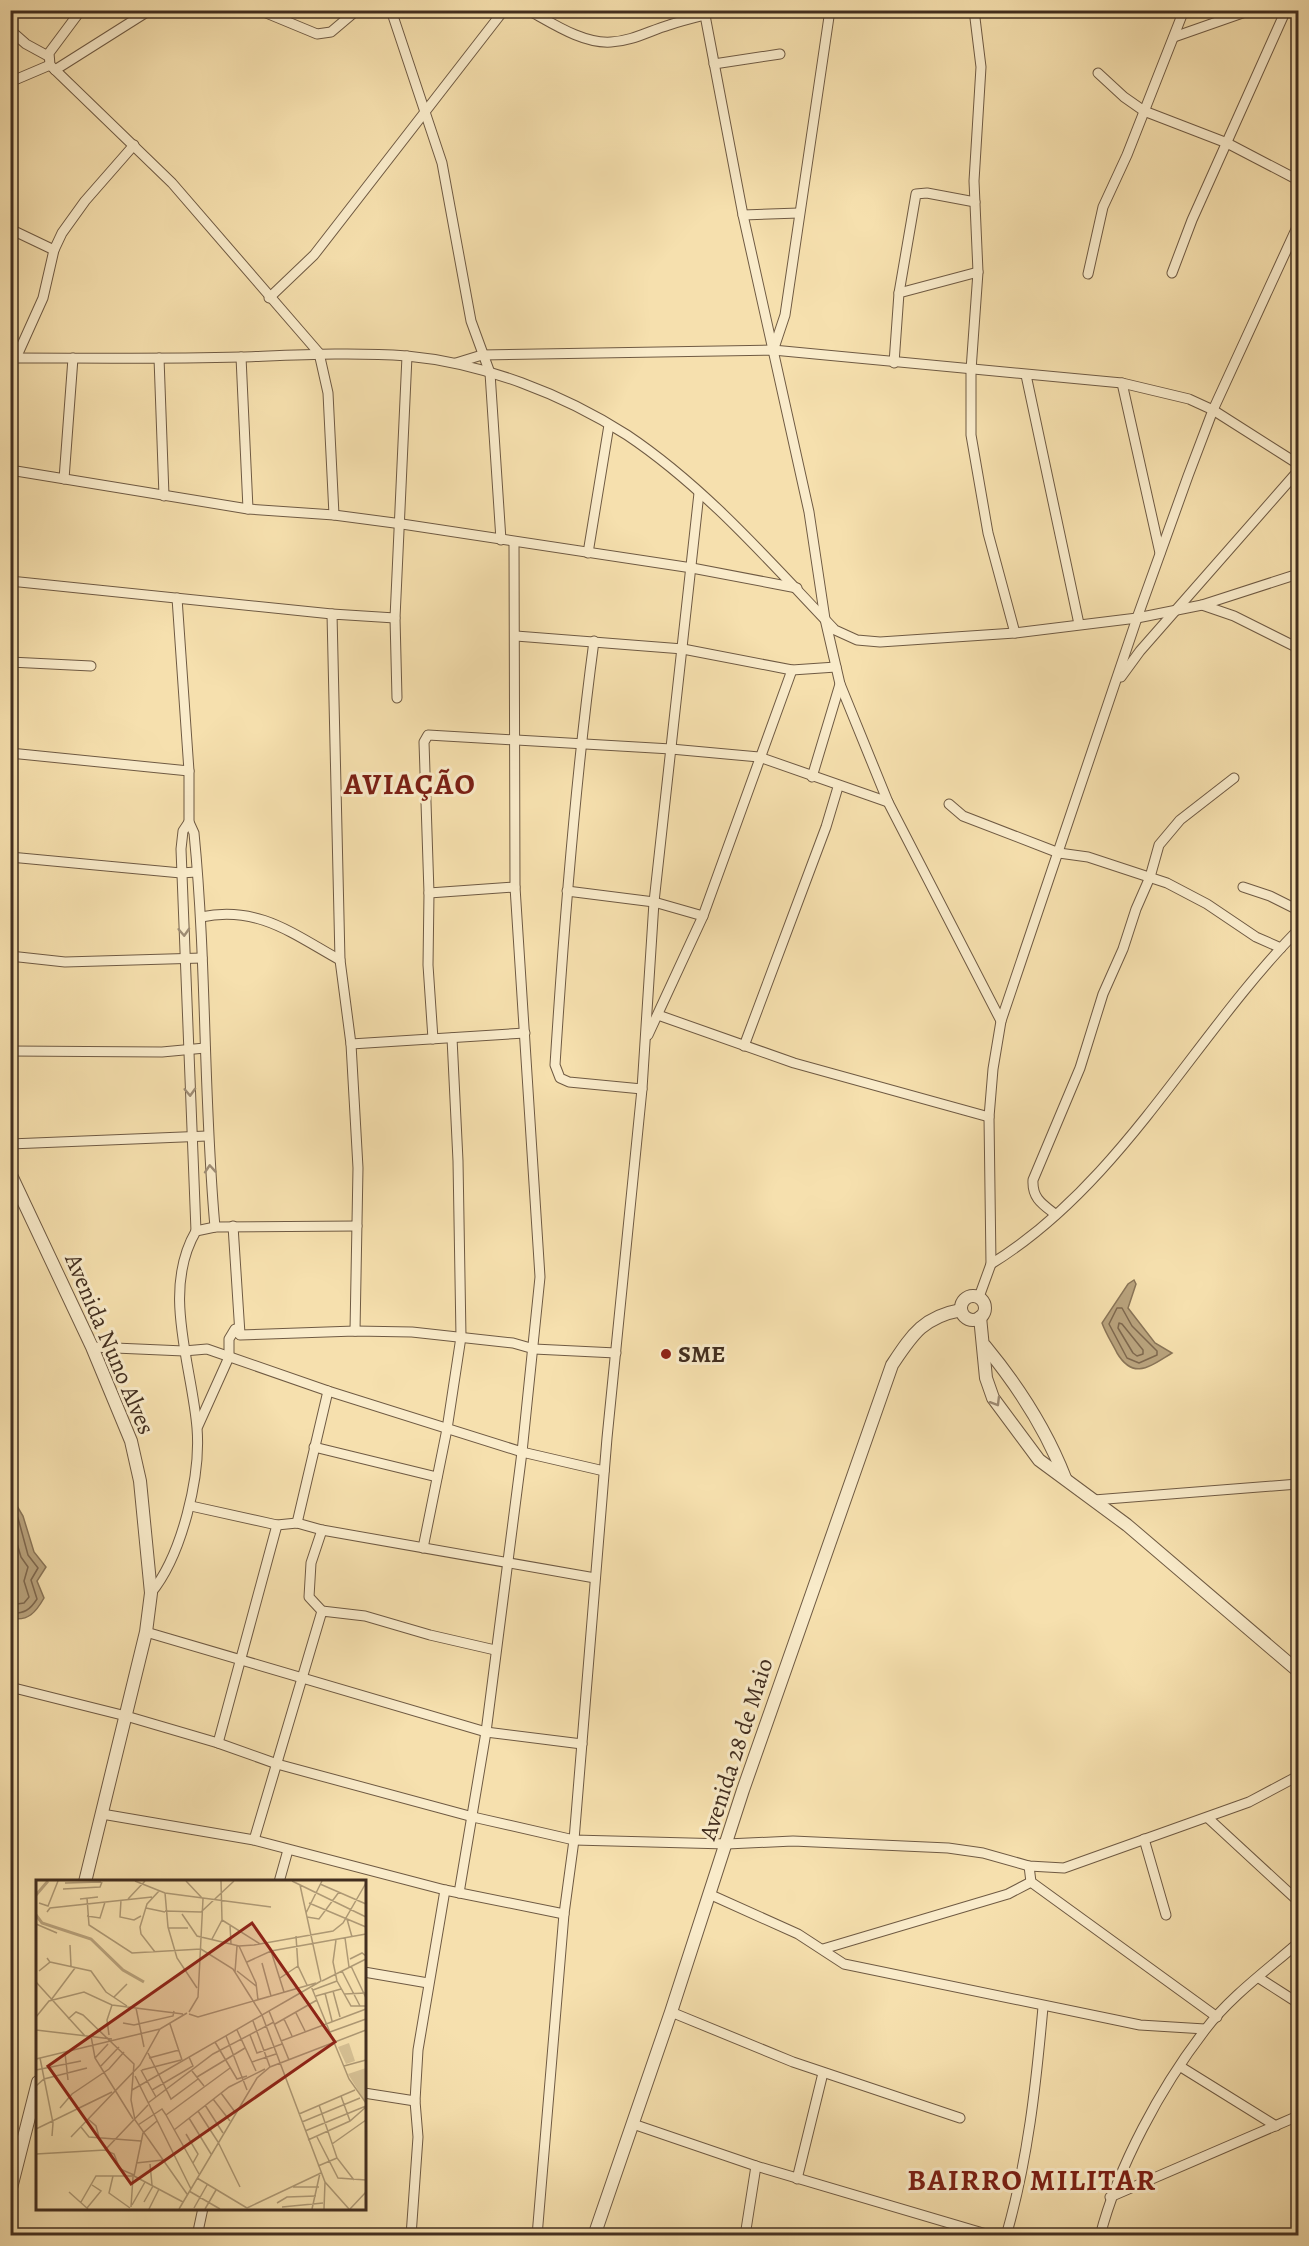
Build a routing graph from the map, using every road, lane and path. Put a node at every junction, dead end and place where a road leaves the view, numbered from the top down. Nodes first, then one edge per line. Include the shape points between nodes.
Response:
1 (81, 10) edge
2 (150, 10) edge
3 (259, 10) edge
4 (357, 10) edge
5 (391, 10) edge
6 (504, 10) edge
7 (528, 10) edge
8 (830, 10) edge
9 (974, 10) edge
10 (1184, 10) edge
11 (1251, 10) edge
12 (1286, 10) edge
13 (705, 13) edge
14 (10, 30) edge
15 (1174, 37) junction
16 (780, 54) dead end
17 (51, 64) junction
18 (714, 64) junction
19 (1098, 73) dead end
20 (10, 82) edge
21 (1144, 111) junction
22 (426, 112) junction
23 (1227, 143) junction
24 (134, 145) junction
25 (1299, 180) edge
26 (975, 202) junction
27 (799, 213) junction
28 (743, 215) junction
29 (1299, 225) edge
30 (10, 229) edge
31 (54, 250) junction
32 (978, 272) junction
33 (1172, 273) dead end
34 (1088, 274) dead end
35 (899, 293) junction
36 (269, 298) junction
37 (773, 350) junction
38 (319, 353) junction
39 (482, 355) junction
40 (241, 357) junction
41 (407, 357) junction
42 (13, 358) edge
43 (73, 358) junction
44 (159, 358) junction
45 (455, 363) junction
46 (894, 363) junction
47 (970, 370) junction
48 (490, 373) junction
49 (1026, 375) junction
50 (1122, 383) junction
51 (1214, 410) junction
52 (609, 425) junction
53 (1299, 464) edge
54 (10, 470) edge
55 (1299, 471) edge
56 (64, 479) junction
57 (699, 493) junction
58 (165, 496) junction
59 (248, 509) junction
60 (334, 515) junction
61 (402, 524) junction
62 (501, 540) junction
63 (514, 542) junction
64 (588, 553) junction
65 (1160, 556) junction
66 (692, 568) junction
67 (1299, 574) edge
68 (10, 581) edge
69 (797, 588) junction
70 (177, 598) junction
71 (1202, 605) junction
72 (1176, 610) junction
73 (332, 614) junction
74 (395, 618) junction
75 (1137, 618) junction
76 (825, 620) junction
77 (1079, 624) junction
78 (1015, 633) junction
79 (516, 636) junction
80 (594, 641) junction
81 (1299, 648) edge
82 (683, 649) junction
83 (10, 662) edge
84 (91, 666) dead end
85 (836, 667) junction
86 (792, 670) junction
87 (840, 684) junction
88 (1116, 684) junction
89 (397, 698) dead end
90 (513, 741) junction
91 (580, 745) junction
92 (671, 749) junction
93 (10, 753) edge
94 (759, 757) junction
95 (189, 771) junction
96 (812, 777) junction
97 (1234, 778) dead end
98 (838, 787) junction
99 (888, 802) junction
100 (949, 804) dead end
101 (189, 822) junction
102 (1059, 853) junction
103 (10, 857) edge
104 (196, 872) junction
105 (181, 873) junction
106 (1150, 877) junction
107 (516, 887) junction
108 (1243, 887) dead end
109 (567, 891) junction
110 (429, 893) junction
111 (654, 902) junction
112 (1299, 910) edge
113 (704, 916) junction
114 (201, 917) junction
115 (1299, 930) edge
116 (1281, 948) junction
117 (10, 956) edge
118 (202, 958) junction
119 (185, 959) junction
120 (340, 960) junction
121 (658, 1015) junction
122 (1001, 1022) junction
123 (525, 1033) junction
124 (452, 1038) junction
125 (433, 1039) junction
126 (646, 1040) junction
127 (351, 1044) junction
128 (744, 1046) junction
129 (205, 1048) junction
130 (189, 1049) junction
131 (10, 1051) edge
132 (642, 1089) junction
133 (988, 1117) junction
134 (192, 1135) junction
135 (207, 1136) junction
136 (10, 1144) edge
137 (10, 1173) edge
138 (1055, 1214) junction
139 (233, 1226) junction
140 (357, 1226) junction
141 (215, 1227) junction
142 (196, 1231) junction
143 (990, 1264) junction
144 (979, 1297) junction
145 (961, 1310) junction
146 (980, 1317) junction
147 (355, 1331) junction
148 (240, 1335) junction
149 (461, 1337) junction
150 (985, 1346) junction
151 (93, 1347) junction
152 (534, 1349) junction
153 (184, 1351) junction
154 (616, 1353) junction
155 (229, 1357) junction
156 (328, 1391) junction
157 (197, 1428) junction
158 (447, 1429) junction
159 (314, 1447) junction
160 (522, 1452) junction
161 (604, 1471) junction
162 (437, 1477) junction
163 (1065, 1478) junction
164 (1299, 1484) edge
165 (1094, 1500) junction
166 (191, 1506) junction
167 (297, 1523) junction
168 (277, 1525) junction
169 (322, 1530) junction
170 (423, 1548) junction
171 (507, 1565) junction
172 (595, 1578) junction
173 (151, 1593) junction
174 (322, 1611) junction
175 (146, 1632) junction
176 (495, 1650) junction
177 (242, 1659) junction
178 (1299, 1671) edge
179 (304, 1679) junction
180 (10, 1687) edge
181 (126, 1716) junction
182 (486, 1732) junction
183 (218, 1743) junction
184 (582, 1744) junction
185 (277, 1764) junction
186 (1299, 1776) edge
187 (102, 1814) junction
188 (473, 1817) junction
189 (1208, 1818) junction
190 (1144, 1839) junction
191 (254, 1840) junction
192 (574, 1840) junction
193 (727, 1844) junction
194 (288, 1850) junction
195 (1029, 1866) junction
196 (85, 1880) edge
197 (279, 1880) edge
198 (1031, 1882) junction
199 (445, 1890) junction
200 (459, 1893) junction
201 (709, 1894) junction
202 (1299, 1901) edge
203 (564, 1914) junction
204 (1166, 1915) dead end
205 (1299, 1943) edge
206 (823, 1949) junction
207 (366, 1972) edge
208 (1259, 1978) junction
209 (428, 1983) junction
210 (1299, 2003) edge
211 (1043, 2007) junction
212 (670, 2012) junction
213 (1217, 2017) junction
214 (1205, 2029) junction
215 (1181, 2067) junction
216 (824, 2073) junction
217 (36, 2090) edge
218 (366, 2093) edge
219 (415, 2101) junction
220 (1299, 2115) edge
221 (960, 2118) dead end
222 (633, 2124) junction
223 (1276, 2126) junction
224 (756, 2166) junction
225 (797, 2179) junction
226 (10, 2192) edge
227 (1110, 2197) junction
228 (202, 2210) edge
229 (10, 2234) edge
230 (19, 2235) edge
231 (196, 2235) edge
232 (411, 2235) edge
233 (537, 2235) edge
234 (594, 2235) edge
235 (746, 2235) edge
236 (993, 2235) edge
237 (1006, 2235) edge
238 (1100, 2235) edge

1 - 17 street
2 - 17 street
3 - 4 street via 317,34 331,32
5 - 22 street
6 - 22 street
7 - 13 street via 561,28 609,42 632,39
8 - 27 street
9 - 26 street via 981,68
10 - 15 street
11 - 15 street
12 - 23 street
13 - 18 street
14 - 17 street
15 - 21 street
16 - 18 street
17 - 20 street
17 - 24 street
18 - 28 street
19 - 21 street
21 - 23 street
21 - 34 street via 1103,207
22 - 36 street via 314,255
22 - 39 street via 442,163 471,321
23 - 25 street
23 - 33 street
24 - 31 street via 85,201
24 - 36 street via 214,231
26 - 32 street
26 - 35 street via 916,194
27 - 28 street
27 - 37 street via 785,315
28 - 37 street
29 - 51 street
30 - 31 street
31 - 42 street via 43,298
32 - 35 street
32 - 47 street
35 - 46 street
36 - 38 street
37 - 39 street
37 - 46 street
37 - 76 street via 809,512
38 - 40 street
38 - 41 street
38 - 60 street via 328,393
39 - 45 street
39 - 48 street
40 - 44 street
40 - 59 street
41 - 45 street
41 - 61 street
42 - 43 street
43 - 44 street
43 - 56 street
44 - 58 street
45 - 48 street
46 - 47 street
47 - 49 street
47 - 78 street via 971,435 988,533
48 - 52 street via 540,391
48 - 62 street
49 - 50 street
49 - 77 street
50 - 51 street via 1189,399
50 - 65 street
51 - 53 street
51 - 65 street
52 - 57 street
52 - 64 street
54 - 56 street
55 - 72 street
56 - 58 street
57 - 66 street
57 - 69 street
58 - 59 street
59 - 60 street
60 - 61 street
61 - 62 street
61 - 74 street
62 - 63 street
63 - 64 street
63 - 79 street
64 - 66 street
65 - 75 street
66 - 69 street
66 - 82 street
67 - 71 street
68 - 70 street
69 - 76 street
70 - 73 street
70 - 95 street
71 - 72 street
71 - 81 street
72 - 75 street
72 - 88 street
73 - 74 street
73 - 120 street
74 - 89 street
75 - 77 street
75 - 88 street
76 - 78 street via 846,637 880,642
76 - 85 street
77 - 78 street
79 - 80 street
79 - 90 street
80 - 82 street
80 - 91 street
82 - 86 street
82 - 92 street
83 - 84 street
85 - 86 street
85 - 87 street
86 - 94 street
87 - 96 street
87 - 99 street
88 - 102 street
90 - 91 street
90 - 107 street
90 - 110 street via 434,734 425,738
91 - 92 street
91 - 109 street
92 - 94 street
92 - 111 street
93 - 95 street
94 - 96 street
94 - 113 street
95 - 101 street
96 - 98 street
97 - 106 street via 1167,832 1159,844
98 - 99 street
98 - 128 street
99 - 122 street
100 - 102 street via 963,816
101 - 104 street via 194,834
101 - 105 street via 183,831
102 - 106 street via 1088,857
102 - 122 street
103 - 105 street
104 - 105 street
104 - 114 street
105 -> 119 street
106 - 116 street via 1207,904 1256,937
106 - 138 street via 1102,994 1080,1068 1033,1180 1032,1191
107 - 110 street
107 - 123 street
108 - 112 street
109 - 111 street
109 - 132 street via 557,1072 569,1082
110 - 125 street
111 - 113 street
111 - 126 street
113 - 121 street
114 - 118 street
114 - 120 street via 261,917
115 - 116 street
116 - 138 street via 1118,1149
117 - 119 street via 65,962
118 - 119 street
118 - 129 street
119 - 130 street
120 - 127 street
121 - 126 street
121 - 128 street
122 - 133 street
123 - 124 street
123 - 152 street via 540,1277
124 - 125 street
124 - 149 street
125 - 127 street
126 - 132 street
127 - 140 street
128 - 133 street
129 - 130 street
129 - 135 street
130 - 131 street
130 -> 134 street
132 - 154 street
133 - 143 street
134 - 135 street
134 - 136 street
134 - 142 street
141 -> 135 street
137 - 151 street, Avenida Nuno Alves
138 - 143 street
139 - 140 street
139 - 141 street
139 - 148 street
140 - 147 street
141 - 142 street
142 - 153 street via 183,1260 180,1286
143 - 144 street
144 - 145 street via 964,1300
144 - 146 street via 985,1307
145 - 146 street via 966,1318
145 - 193 street, Avenida 28 de Maio via 946,1312 921,1326 892,1365 733,1817
146 - 150 street
147 - 148 street
147 - 149 street
148 - 155 street via 235,1329 232,1332
149 - 152 street
149 - 158 street
150 - 163 street via 1044,1431
150 -> 163 street via 986,1378 993,1398 1039,1460
151 - 153 street
151 - 173 street, Avenida Nuno Alves via 130,1441 140,1481
152 - 154 street
152 - 160 street
153 - 155 street via 207,1349
153 - 157 street
154 - 161 street
155 - 156 street
155 - 157 street
156 - 158 street
156 - 159 street
157 - 166 street
158 - 160 street
158 - 162 street
159 - 162 street
159 - 167 street
160 - 161 street
160 - 171 street
161 - 172 street
162 - 170 street
163 - 165 street
164 - 165 street
165 - 178 street
166 - 168 street
166 - 173 street via 166,1571
167 - 168 street
167 - 169 street
168 - 177 street
169 - 170 street
169 - 174 street via 309,1578 309,1597
170 - 171 street
171 - 172 street
171 - 176 street
172 - 184 street
173 - 175 street, Avenida Nuno Alves
174 - 176 street via 365,1616
174 - 179 street
175 - 177 street
175 - 181 street, Avenida Nuno Alves
176 - 182 street
177 - 179 street
177 - 183 street
179 - 182 street
179 - 185 street
180 - 181 street
181 - 183 street
181 - 187 street, Avenida Nuno Alves
182 - 184 street
182 - 188 street
183 - 185 street
184 - 192 street
185 - 188 street
185 - 191 street
186 - 189 street
187 - 191 street
187 - 196 street, Avenida Nuno Alves
188 - 192 street
188 - 200 street
189 - 190 street
189 - 202 street
190 - 195 street via 1064,1868
190 - 204 street
191 - 194 street
192 - 193 street
192 - 203 street
193 - 195 street via 793,1841 948,1848
193 - 201 street, Avenida 28 de Maio
194 - 197 street
194 - 199 street
195 - 198 street
198 - 206 street via 1008,1894
198 - 213 street
199 - 200 street
199 - 209 street
200 - 203 street
201 - 206 street
201 - 212 street, Avenida 28 de Maio
203 - 233 street
205 - 208 street
206 - 211 street via 844,1964
207 - 209 street
208 - 210 street
208 - 213 street
209 - 219 street
211 - 214 street via 1140,2025
211 - 237 street via 1035,2097 1019,2192
212 - 216 street
212 - 222 street, Avenida 28 de Maio
213 - 214 street
214 - 215 street
215 - 223 street
215 - 227 street via 1135,2143
216 - 221 street
216 - 225 street
217 - 226 street
218 - 219 street
219 - 232 street via 418,2137
220 - 223 street
222 - 224 street
222 - 234 street, Avenida 28 de Maio
223 - 227 street
224 - 225 street
224 - 235 street
225 - 236 street
227 - 238 street
228 - 231 street
229 - 230 street

